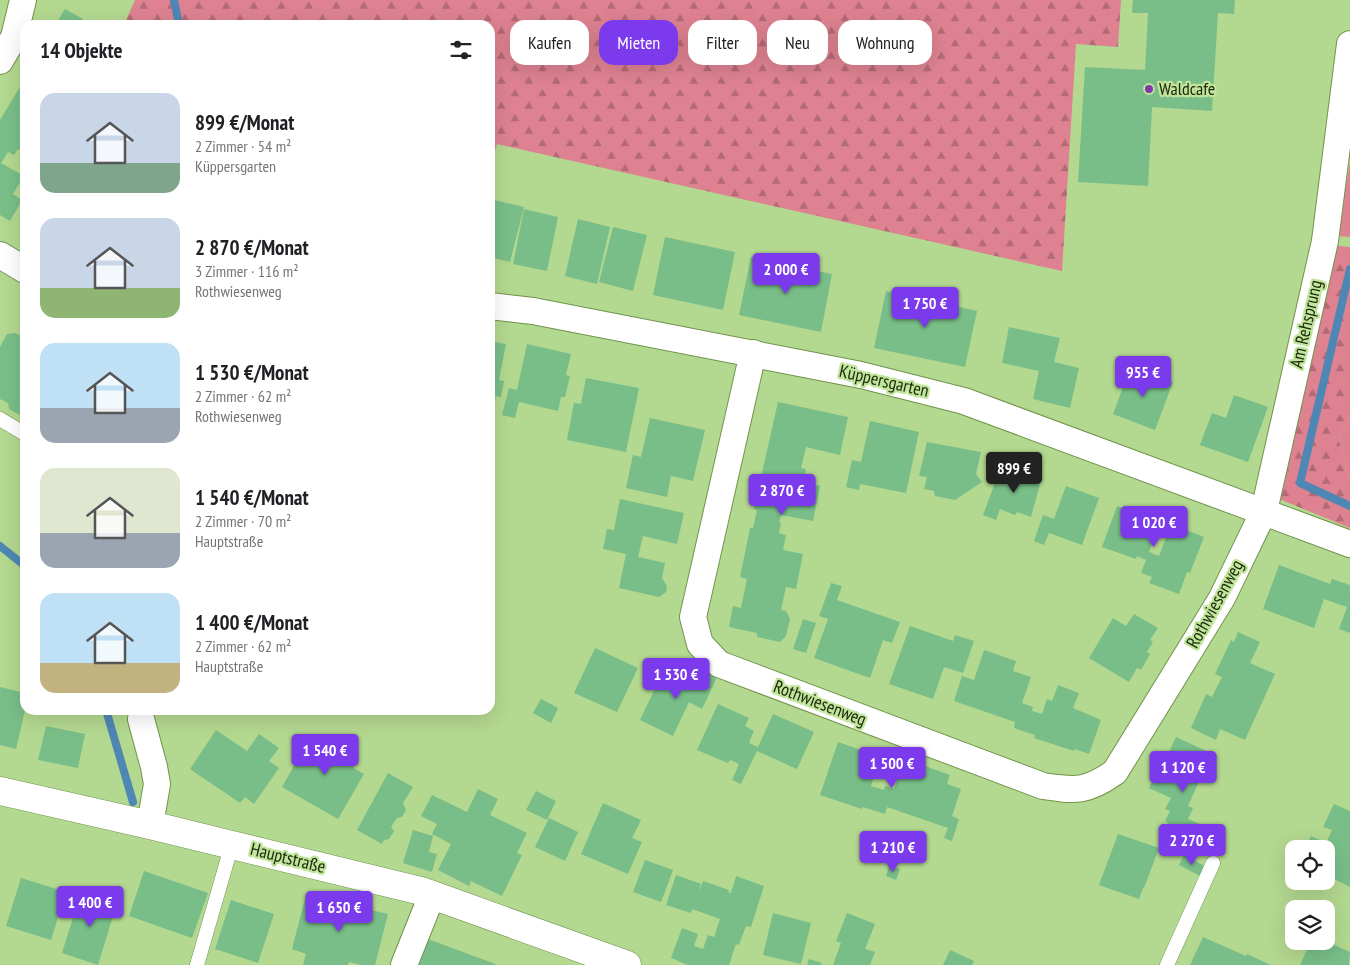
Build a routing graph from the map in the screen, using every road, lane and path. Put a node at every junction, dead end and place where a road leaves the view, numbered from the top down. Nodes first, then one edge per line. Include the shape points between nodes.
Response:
1 (23, 0) edge
2 (1350, 44) edge
3 (0, 61) edge
4 (0, 255) edge
5 (20, 267) edge
6 (495, 307) edge
7 (753, 354) junction
8 (0, 419) edge
9 (20, 431) edge
10 (1264, 511) junction
11 (1350, 544) edge
12 (140, 715) edge
13 (0, 791) edge
14 (150, 825) junction
15 (232, 844) junction
16 (1213, 863) dead end
17 (432, 895) junction
18 (197, 965) edge
19 (404, 965) edge
20 (627, 965) edge
21 (1167, 965) edge

1 - 3 street via 14,37
2 - 10 street, Am Rehsprung via 1325,242
4 - 5 street
6 - 7 street, Küppersgarten via 533,311
7 - 10 street, Küppersgarten via 861,374 964,401
7 - 10 street, Rothwiesenweg via 692,617 700,644 718,664 1043,786 1074,790 1100,783 1115,772 1222,598
8 - 9 lane
10 - 11 street
12 - 14 street via 157,784
13 - 14 main road, Hauptstraße
14 - 15 main road, Hauptstraße
15 - 17 main road, Hauptstraße
15 - 18 lane
16 - 21 lane
17 - 19 street
17 - 20 main road, Hauptstraße

